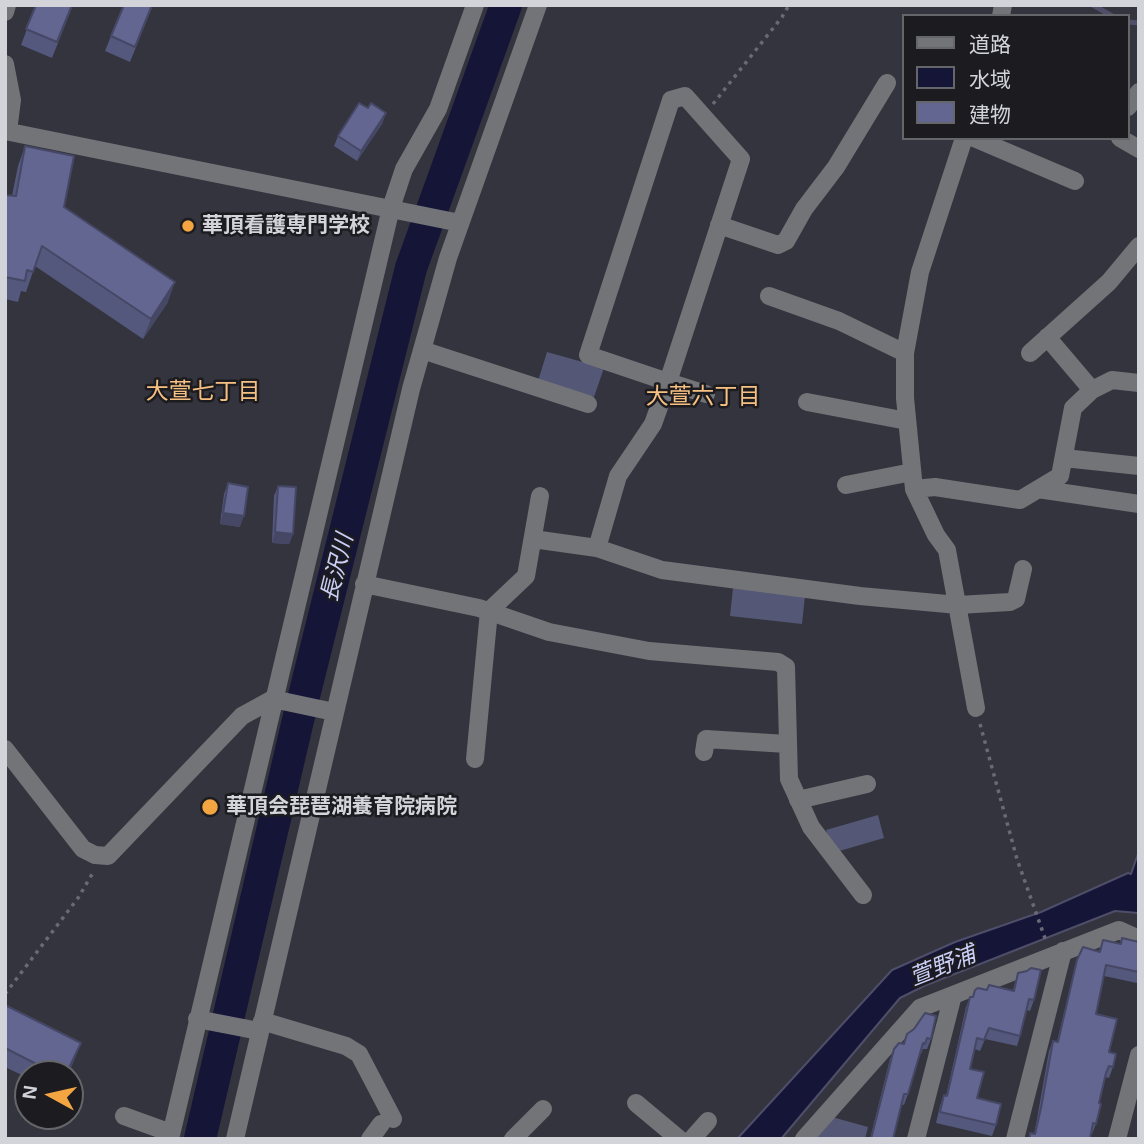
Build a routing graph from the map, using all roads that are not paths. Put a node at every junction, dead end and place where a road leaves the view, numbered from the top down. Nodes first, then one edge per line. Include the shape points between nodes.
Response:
1 (6, 5) edge
2 (475, 5) edge
3 (538, 5) edge
4 (5, 12) edge
5 (5, 64) edge
6 (887, 83) dead end
7 (6, 131) edge
8 (963, 140) edge
9 (979, 140) edge
10 (1123, 140) edge
11 (1139, 149) edge
12 (1075, 181) dead end
13 (396, 209) junction
14 (454, 222) junction
15 (719, 225) junction
16 (1139, 246) edge
17 (769, 296) dead end
18 (1047, 337) junction
19 (422, 350) junction
20 (905, 353) junction
21 (1030, 353) dead end
22 (668, 382) junction
23 (1139, 383) edge
24 (1092, 390) junction
25 (706, 394) dead end
26 (807, 402) dead end
27 (589, 404) dead end
28 (907, 421) junction
29 (1064, 458) junction
30 (1139, 466) edge
31 (913, 480) junction
32 (846, 485) dead end
33 (1038, 489) junction
34 (540, 496) dead end
35 (1139, 504) edge
36 (533, 539) junction
37 (597, 548) junction
38 (1023, 569) dead end
39 (364, 584) junction
40 (958, 605) junction
41 (489, 611) junction
42 (276, 700) junction
43 (976, 708) road end
44 (329, 711) junction
45 (787, 744) junction
46 (5, 749) edge
47 (704, 752) dead end
48 (475, 759) dead end
49 (867, 784) dead end
50 (798, 800) junction
51 (863, 895) dead end
52 (1139, 939) edge
53 (1055, 948) junction
54 (953, 995) junction
55 (201, 1019) junction
56 (257, 1027) junction
57 (1139, 1055) edge
58 (636, 1102) dead end
59 (543, 1109) dead end
60 (124, 1116) dead end
61 (708, 1121) dead end
62 (382, 1127) edge
63 (171, 1136) edge
64 (234, 1139) edge
65 (513, 1139) edge
66 (680, 1139) edge
67 (691, 1139) edge
68 (804, 1139) edge
69 (916, 1139) edge
70 (1015, 1139) edge
71 (1116, 1139) edge

1 - 4 street
2 - 13 street via 438,109 404,169
3 - 14 street
5 - 7 street via 12,100
6 - 15 street via 786,241 778,245
7 - 13 street
8 - 20 street via 920,272
9 - 12 street
10 - 11 street
13 - 14 street
13 - 42 street via 354,358
14 - 19 street
15 - 22 street
15 - 22 street via 741,159 685,96 671,100 588,355
16 - 18 street via 1109,282
17 - 20 street via 839,321
18 - 21 street
18 - 24 street
19 - 27 street
19 - 39 street
20 - 28 street
22 - 25 street
22 - 37 street via 653,424 618,476
23 - 24 street via 1112,380
24 - 29 street via 1073,408
26 - 28 street
28 - 31 street
29 - 30 street
29 - 33 street via 1060,476
31 - 32 street
31 - 33 street via 1020,500
31 - 40 street via 947,550
33 - 35 street
34 - 36 street
36 - 37 street
36 - 41 street via 526,576
37 - 40 street via 662,570
38 - 40 street via 1016,599
39 - 41 street
39 - 44 street
40 - 43 street
41 - 45 street via 549,632 649,650 778,662 786,667
41 - 48 street
42 - 44 street
42 - 46 street via 242,716 108,856 83,849
42 - 55 street
44 - 56 street
45 - 47 street via 706,739
45 - 50 street via 789,779
49 - 50 street
50 - 51 street via 811,827
52 - 53 street via 1119,930
53 - 54 street
53 - 70 street
54 - 68 street via 920,1008
54 - 69 street
55 - 56 street
55 - 63 street
56 - 62 street via 346,1046 359,1054
56 - 64 street
57 - 71 street
58 - 66 street
59 - 65 street
60 - 63 street
61 - 67 street

